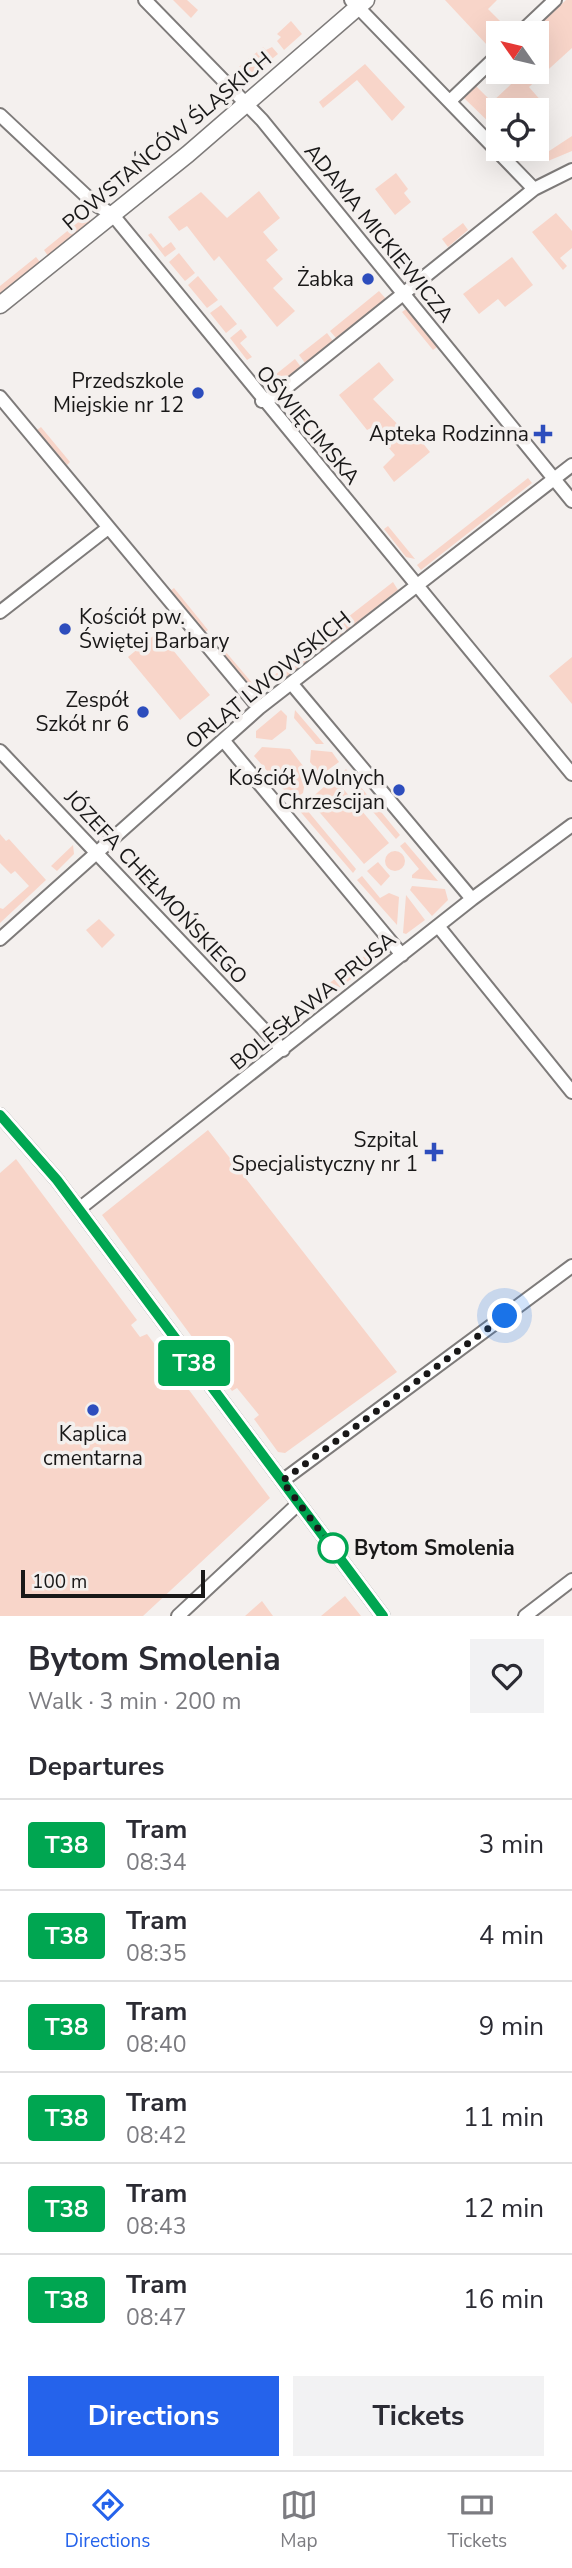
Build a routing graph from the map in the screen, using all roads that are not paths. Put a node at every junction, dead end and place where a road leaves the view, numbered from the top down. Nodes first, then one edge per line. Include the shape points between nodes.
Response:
1 (145, 0) edge
2 (555, 0) edge
3 (358, 2) edge
4 (533, 21) edge
5 (486, 66) edge
6 (451, 100) junction
7 (248, 103) junction
8 (0, 115) edge
9 (572, 170) edge
10 (534, 189) junction
11 (112, 214) junction
12 (403, 292) junction
13 (0, 306) edge
14 (0, 397) edge
15 (262, 401) junction
16 (572, 465) edge
17 (554, 479) junction
18 (572, 501) edge
19 (108, 528) junction
20 (417, 585) junction
21 (0, 612) edge
22 (291, 683) junction
23 (259, 708) junction
24 (223, 740) junction
25 (0, 751) edge
26 (572, 774) edge
27 (572, 825) edge
28 (96, 854) junction
29 (472, 899) junction
30 (438, 926) junction
31 (0, 939) edge
32 (401, 955) junction
33 (283, 1050) junction
34 (572, 1091) edge
35 (0, 1115) edge
36 (79, 1209) junction
37 (572, 1266) edge
38 (282, 1481) junction
39 (298, 1504) junction
40 (572, 1580) edge
41 (178, 1616) edge
42 (383, 1616) edge
43 (525, 1616) edge

1 - 7 street, ADAMA MICKIEWICZA
2 - 4 street
3 - 6 street
3 - 7 street, POWSTAŃCÓW ŚLĄSKICH
5 - 6 street
6 - 10 street
7 - 11 street, POWSTAŃCÓW ŚLĄSKICH
7 - 12 street, ADAMA MICKIEWICZA
8 - 11 street, OŚWIĘCIMSKA via 96,205
9 - 10 street
10 - 12 street
11 - 13 street, POWSTAŃCÓW ŚLĄSKICH
11 - 15 street, OŚWIĘCIMSKA
12 - 15 street via 276,395
12 - 17 street, ADAMA MICKIEWICZA
14 - 19 street
15 - 20 street, OŚWIĘCIMSKA
16 - 17 street, ORLĄT LWOWSKICH
17 - 18 street, ADAMA MICKIEWICZA
17 - 20 street, ORLĄT LWOWSKICH
19 - 21 street
19 - 23 street
20 - 22 street, ORLĄT LWOWSKICH
20 - 26 street, OŚWIĘCIMSKA
22 - 23 street, ORLĄT LWOWSKICH
22 - 29 street
23 - 24 street, ORLĄT LWOWSKICH
24 - 28 street, ORLĄT LWOWSKICH
24 - 32 street
25 - 28 street, JÓZEFA CHEŁMOŃSKIEGO
27 - 29 street, BOLESŁAWA PRUSA
28 - 31 street, ORLĄT LWOWSKICH
28 - 33 street, JÓZEFA CHEŁMOŃSKIEGO
29 - 30 street, BOLESŁAWA PRUSA
30 - 32 street, BOLESŁAWA PRUSA
30 - 34 street
32 - 33 street, BOLESŁAWA PRUSA
33 - 36 street, BOLESŁAWA PRUSA
35 - 36 street
36 - 38 street
37 - 38 street
38 - 39 street
39 - 41 street
39 - 42 street
40 - 43 street

